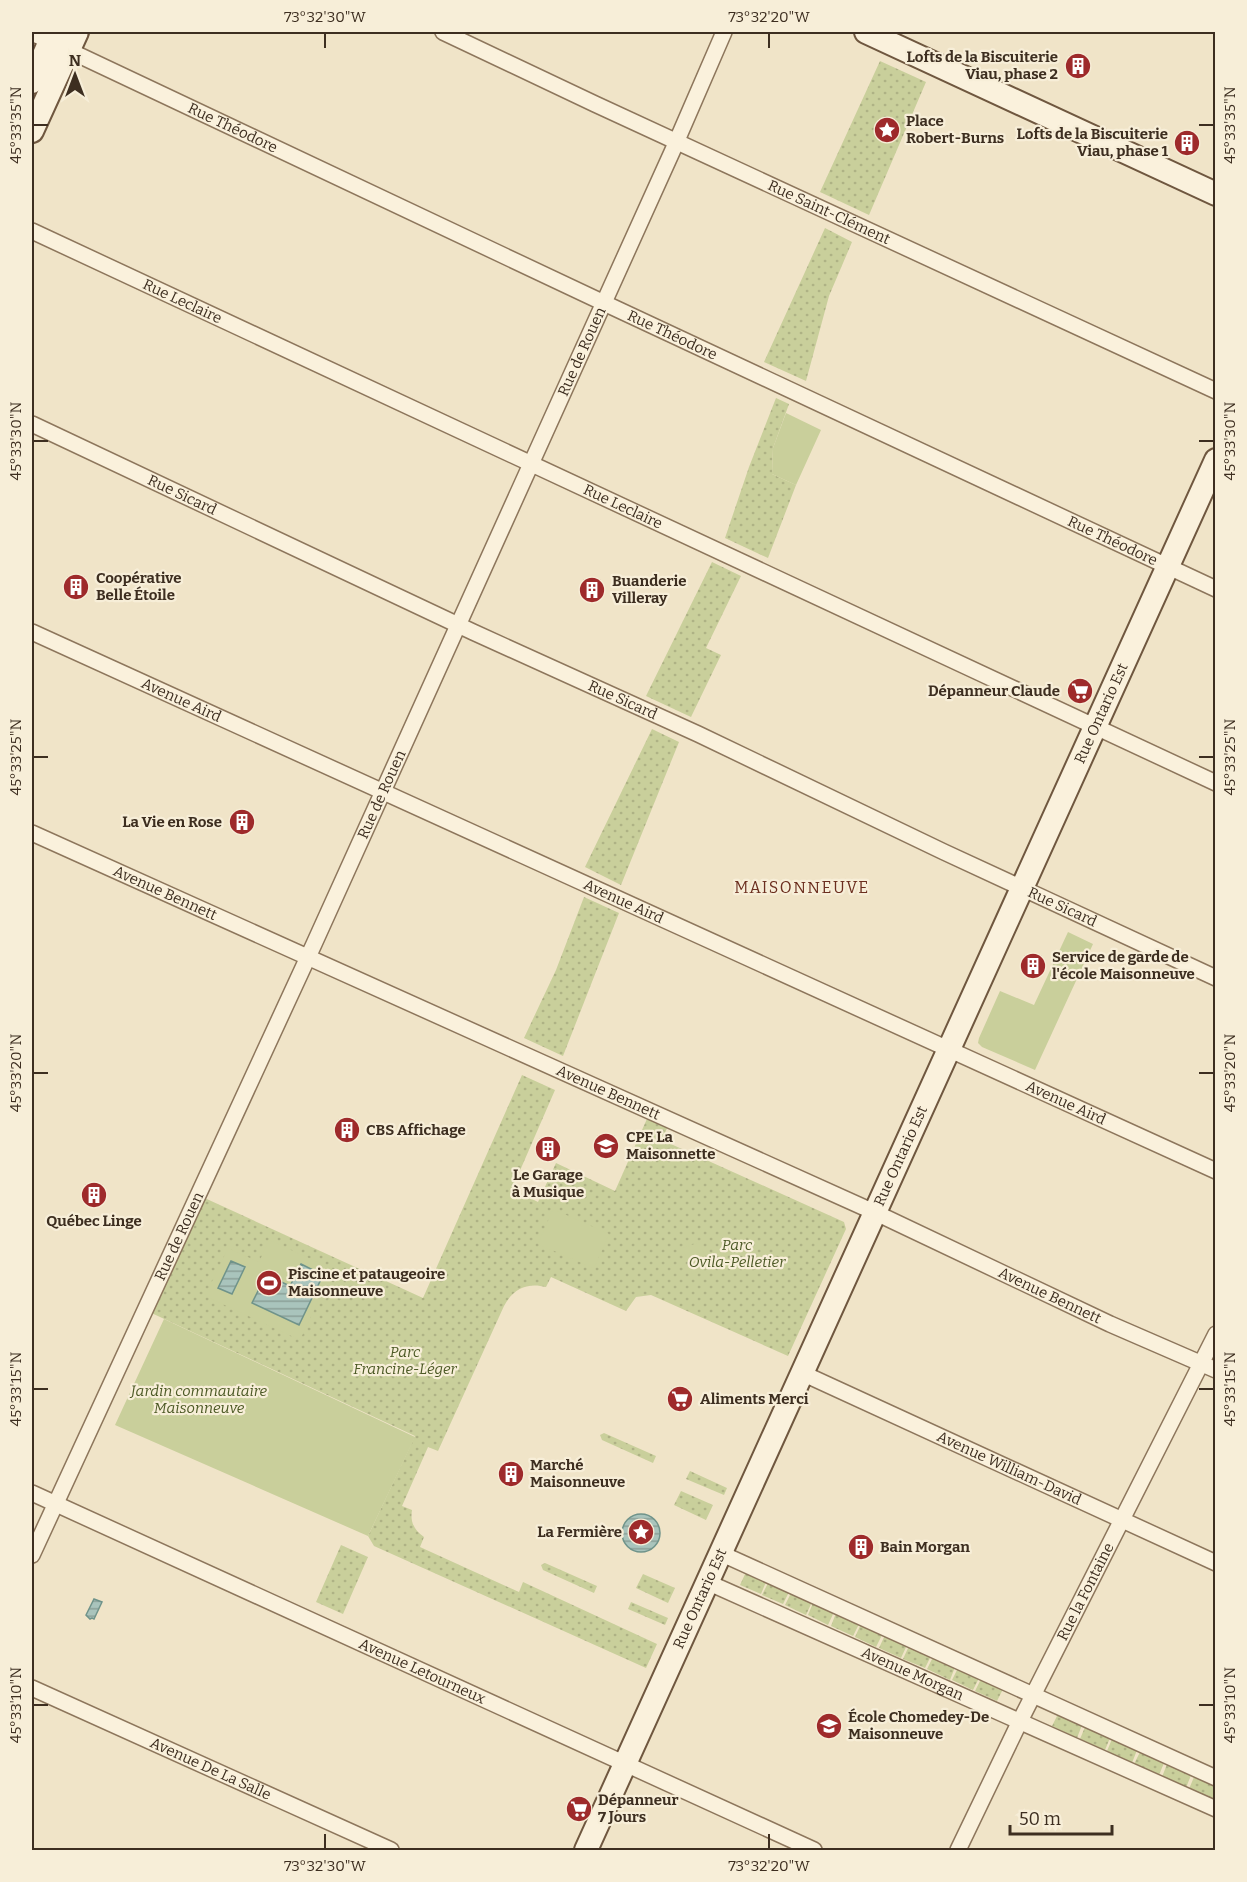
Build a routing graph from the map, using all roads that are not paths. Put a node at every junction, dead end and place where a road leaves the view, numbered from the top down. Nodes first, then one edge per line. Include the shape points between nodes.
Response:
1 (443, 32) edge
2 (724, 32) edge
3 (866, 32) edge
4 (56, 38) edge
5 (32, 82) edge
6 (32, 131) edge
7 (677, 141) junction
8 (1215, 194) edge
9 (32, 231) edge
10 (604, 303) junction
11 (1215, 391) edge
12 (32, 424) edge
13 (1215, 460) edge
14 (531, 465) junction
15 (1167, 567) junction
16 (1215, 589) edge
17 (459, 625) junction
18 (32, 632) edge
19 (1095, 726) junction
20 (1215, 783) edge
21 (383, 791) junction
22 (32, 833) edge
23 (1022, 887) junction
24 (308, 957) junction
25 (1215, 978) edge
26 (949, 1049) junction
27 (1215, 1171) edge
28 (874, 1212) junction
29 (1215, 1334) edge
30 (1201, 1363) junction
31 (1215, 1370) edge
32 (802, 1373) junction
33 (32, 1493) edge
34 (54, 1504) junction
35 (1122, 1520) junction
36 (720, 1553) junction
37 (32, 1555) edge
38 (1215, 1563) edge
39 (707, 1582) junction
40 (32, 1688) edge
41 (1033, 1696) junction
42 (1020, 1721) junction
43 (625, 1764) junction
44 (1215, 1778) edge
45 (1215, 1809) edge
46 (391, 1851) edge
47 (586, 1851) edge
48 (814, 1851) edge
49 (958, 1851) edge

1 - 7 street, Rue Saint-Clément
2 - 7 street, Rue de Rouen
3 - 8 main road
4 - 5 main road
4 - 6 main road
4 - 10 street, Rue Théodore
7 - 10 street, Rue de Rouen
7 - 11 street, Rue Saint-Clément
9 - 14 street, Rue Leclaire
10 - 14 street, Rue de Rouen
10 - 15 street, Rue Théodore
12 - 17 street, Rue Sicard
13 - 15 main road, Rue Ontario Est
14 - 17 street, Rue de Rouen
14 - 19 street, Rue Leclaire
15 - 16 street, Rue Théodore
15 - 19 main road, Rue Ontario Est
17 - 21 street, Rue de Rouen
17 - 23 street, Rue Sicard
18 - 21 street, Avenue Aird
19 - 20 street, Rue Leclaire
19 - 23 main road, Rue Ontario Est
21 - 24 street, Rue de Rouen
21 - 26 street, Avenue Aird
22 - 24 street, Avenue Bennett
23 - 25 street, Rue Sicard
23 - 26 main road, Rue Ontario Est
24 - 28 street, Avenue Bennett
24 - 34 street, Rue de Rouen
26 - 27 street, Avenue Aird
26 - 28 main road, Rue Ontario Est
28 - 30 street, Avenue Bennett
28 - 32 main road, Rue Ontario Est
29 - 30 street, Rue la Fontaine
30 - 31 street, Avenue Bennett
30 - 35 street, Rue la Fontaine
32 - 35 street, Avenue William-David
32 - 36 main road, Rue Ontario Est
33 - 34 street, Avenue Letourneux
34 - 37 street, Rue de Rouen
34 - 43 street, Avenue Letourneux
35 - 38 street, Avenue William-David
35 - 41 street, Rue la Fontaine
36 - 39 main road, Rue Ontario Est
36 - 41 street, Avenue Morgan
39 - 42 street, Avenue Morgan
39 - 43 main road, Rue Ontario Est
40 - 46 street, Avenue De La Salle
41 - 42 street, Rue la Fontaine
41 - 44 street, Avenue Morgan
42 - 45 street, Avenue Morgan
42 - 49 street, Rue la Fontaine
43 - 47 main road, Rue Ontario Est
43 - 48 street, Avenue Letourneux

